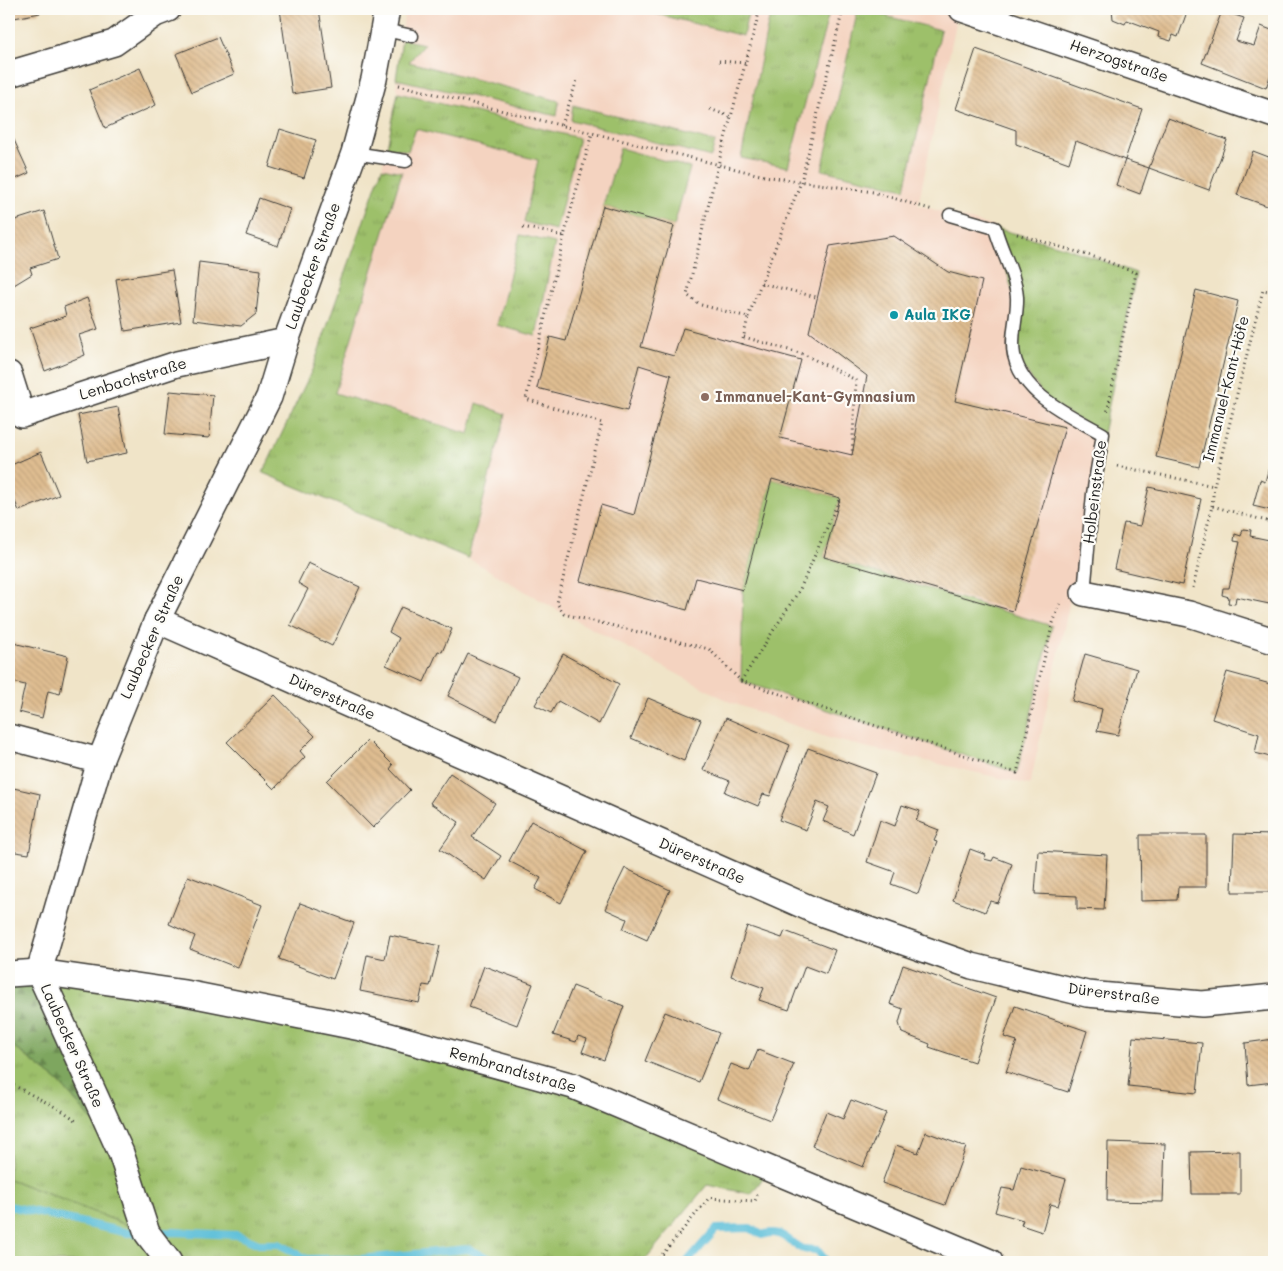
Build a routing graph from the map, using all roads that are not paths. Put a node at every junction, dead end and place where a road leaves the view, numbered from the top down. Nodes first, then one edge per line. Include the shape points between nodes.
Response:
1 (168, 9) edge
2 (962, 9) edge
3 (386, 19) edge
4 (412, 36) dead end
5 (9, 74) edge
6 (1274, 115) edge
7 (354, 153) junction
8 (406, 161) dead end
9 (950, 215) dead end
10 (286, 341) junction
11 (9, 374) edge
12 (1084, 593) joint
13 (156, 620) junction
14 (1274, 641) edge
15 (9, 737) edge
16 (100, 761) junction
17 (39, 972) junction
18 (9, 974) edge
19 (1274, 997) edge
20 (169, 1262) edge
21 (990, 1262) edge

1 - 5 street via 155,14 114,43
2 - 6 street, Herzogstraße
3 - 4 lane
3 - 7 street, Laubecker Straße
7 - 8 lane
7 - 10 street, Laubecker Straße
9 - 12 lane, Holbeinstraße via 995,228 1017,298 1014,355 1024,379 1044,400 1103,434 1093,494
10 - 11 street, Lenbachstraße via 177,364 22,414
10 - 13 street, Laubecker Straße via 269,397
12 - 14 street, Holbeinstraße via 1189,614
13 - 16 street, Laubecker Straße
13 - 19 street, Dürerstraße via 818,912 972,966 1087,994 1202,1004
15 - 16 street
16 - 17 street, Laubecker Straße
17 - 18 street, Rembrandtstraße
17 - 20 street, Laubecker Straße via 121,1153 147,1233
17 - 21 street, Rembrandtstraße via 185,993 361,1028 573,1086

